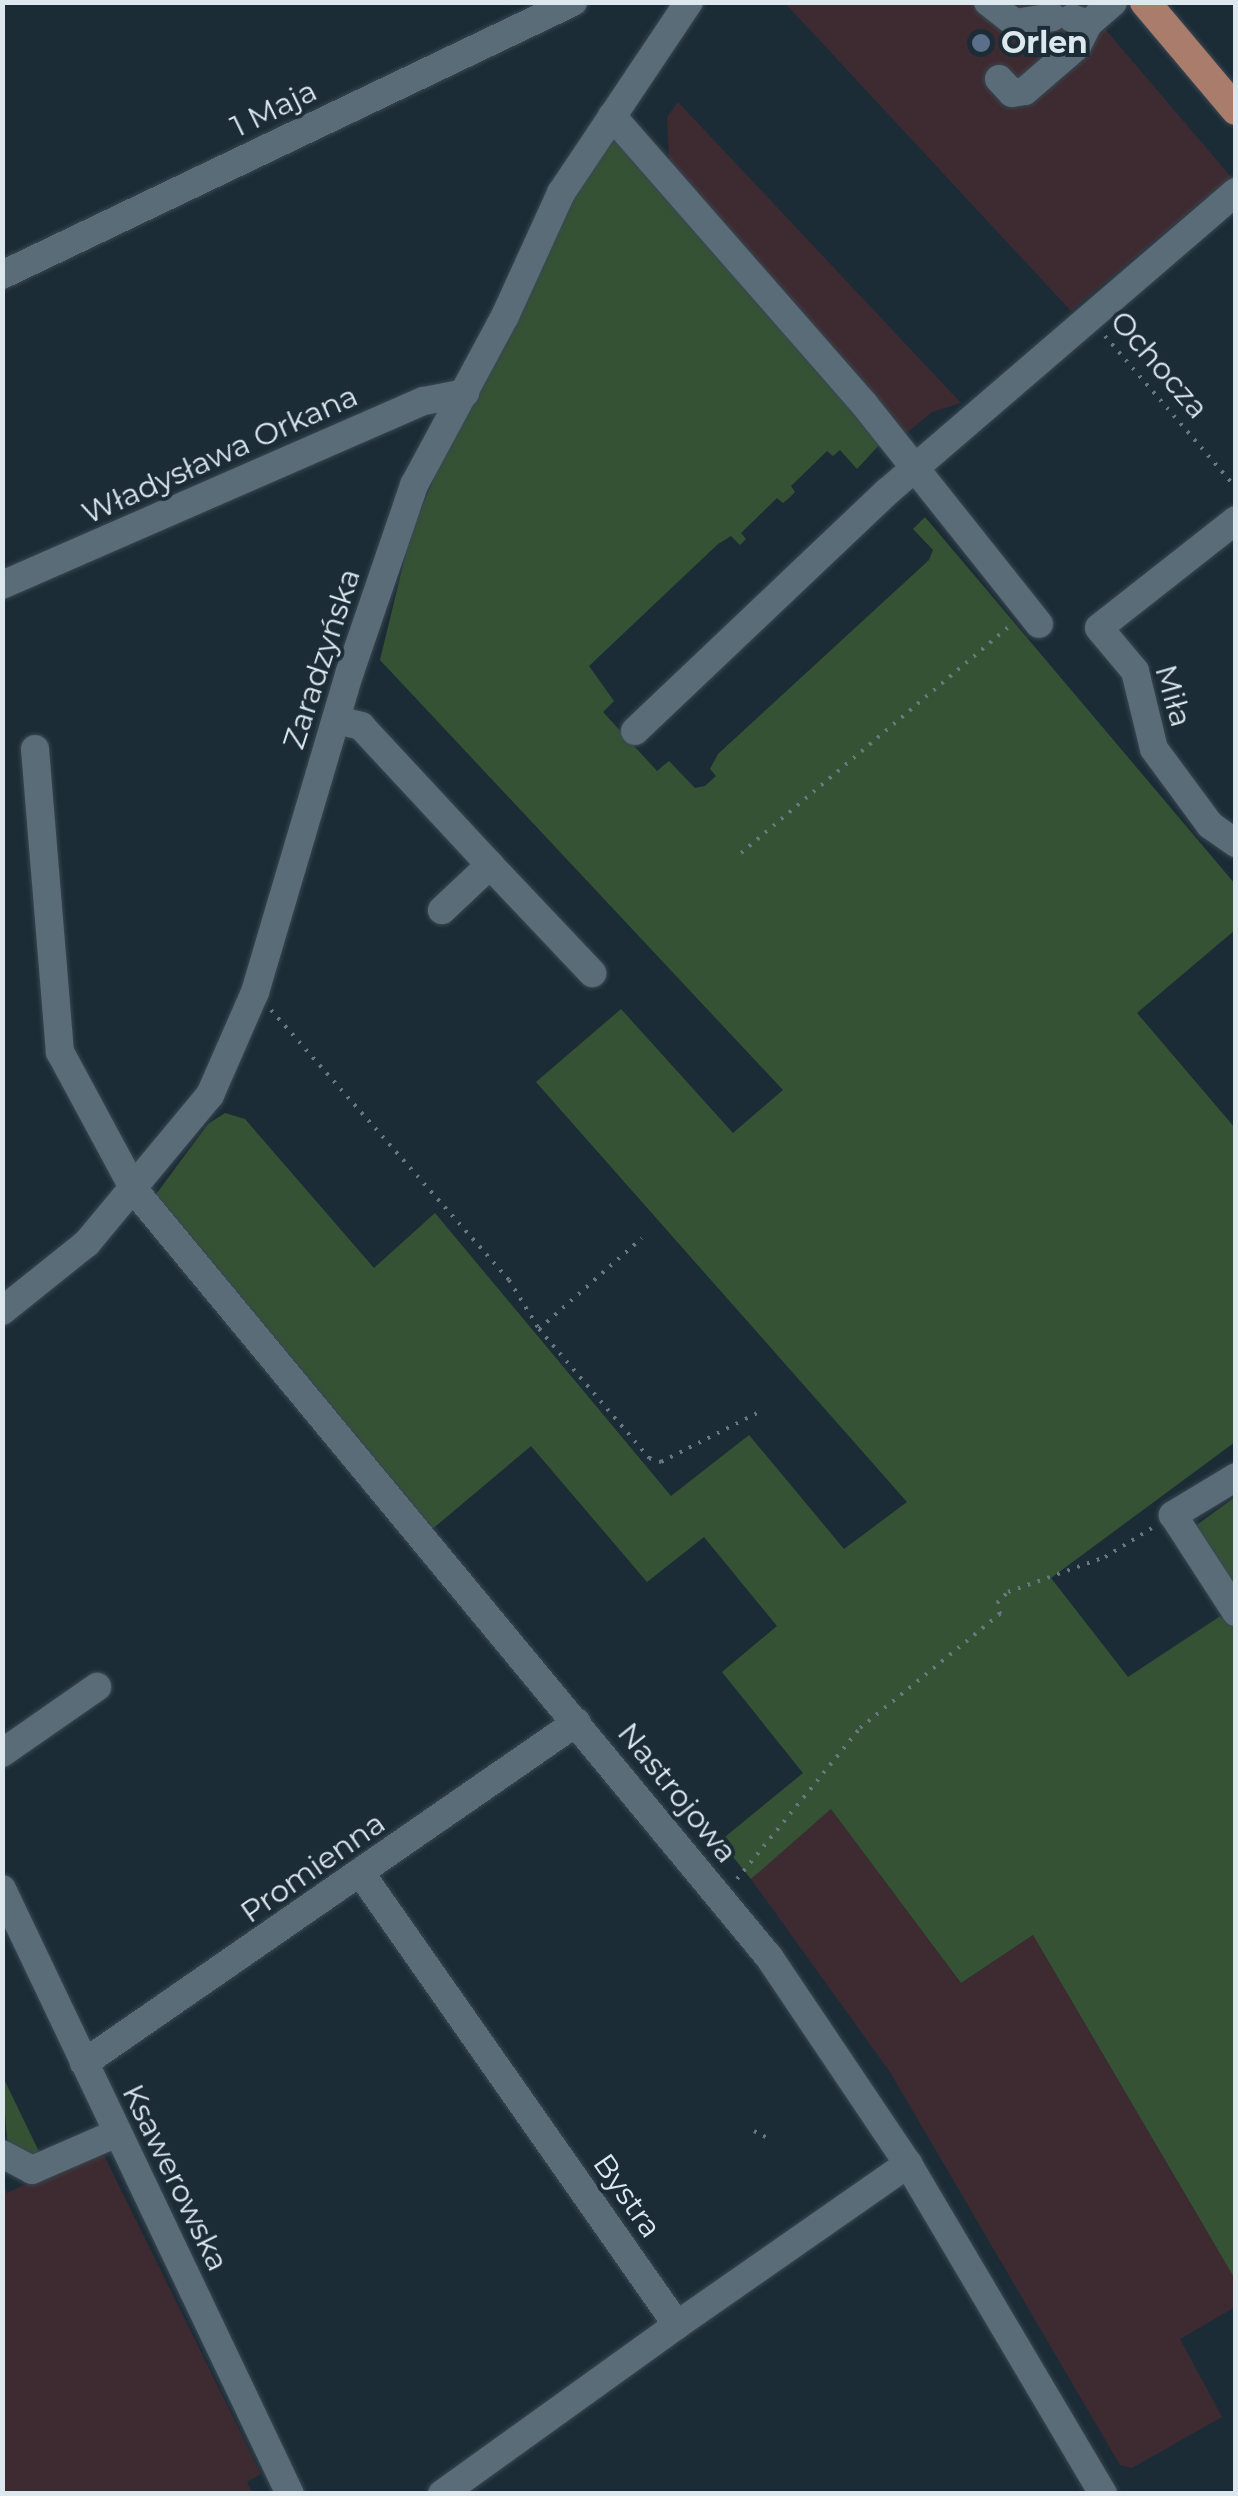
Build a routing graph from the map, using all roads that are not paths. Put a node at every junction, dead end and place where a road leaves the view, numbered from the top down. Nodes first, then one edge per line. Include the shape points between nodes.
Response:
1 (573, 2) edge
2 (689, 2) edge
3 (988, 2) edge
4 (1025, 2) edge
5 (1113, 2) edge
6 (1145, 2) edge
7 (1069, 17) edge
8 (1000, 79) dead end
9 (1236, 110) edge
10 (612, 116) junction
11 (1236, 192) edge
12 (2, 274) edge
13 (465, 393) junction
14 (914, 468) junction
15 (1236, 520) edge
16 (2, 585) edge
17 (1032, 618) road end
18 (336, 720) junction
19 (635, 731) dead end
20 (35, 749) dead end
21 (1236, 843) edge
22 (490, 865) junction
23 (442, 910) dead end
24 (592, 973) dead end
25 (135, 1191) junction
26 (2, 1310) edge
27 (1236, 1476) edge
28 (1236, 1612) edge
29 (97, 1687) dead end
30 (576, 1722) junction
31 (2, 1753) edge
32 (362, 1875) junction
33 (2, 1890) edge
34 (84, 2064) junction
35 (118, 2133) junction
36 (2, 2154) edge
37 (908, 2164) junction
38 (677, 2325) junction
39 (1100, 2491) edge
40 (290, 2494) edge
41 (442, 2494) edge

1 - 12 street, 1 Maja
2 - 10 street, Zaradzyńska
3 - 7 street via 1014,23
4 - 7 street
5 - 7 street
6 - 9 main road
7 - 8 street via 1077,46 1025,91 1012,93
10 - 13 street, Zaradzyńska via 536,238
10 - 14 street
11 - 14 street
13 - 16 street, Władysława Orkana via 424,401
13 - 18 street, Zaradzyńska via 414,484
14 - 17 street
14 - 19 street
15 - 21 street, Miła via 1099,628 1136,671 1154,749 1210,824
18 - 22 street via 360,726
18 - 25 street, Zaradzyńska via 255,992 210,1094
20 - 25 street, Nastrojowa via 60,1052
22 - 23 street
22 - 24 street
25 - 26 street, Zaradzyńska via 87,1242
25 - 30 street, Nastrojowa
27 - 28 street via 1173,1515
29 - 31 street
30 - 32 street, Promienna
30 - 37 street, Nastrojowa via 818,2025
32 - 34 street, Promienna
32 - 38 street, Bystra
33 - 34 street, Ksawerowska
34 - 35 street, Ksawerowska
35 - 36 street via 32,2170
35 - 40 street, Ksawerowska
37 - 38 street
37 - 39 street, Nastrojowa
38 - 41 street

